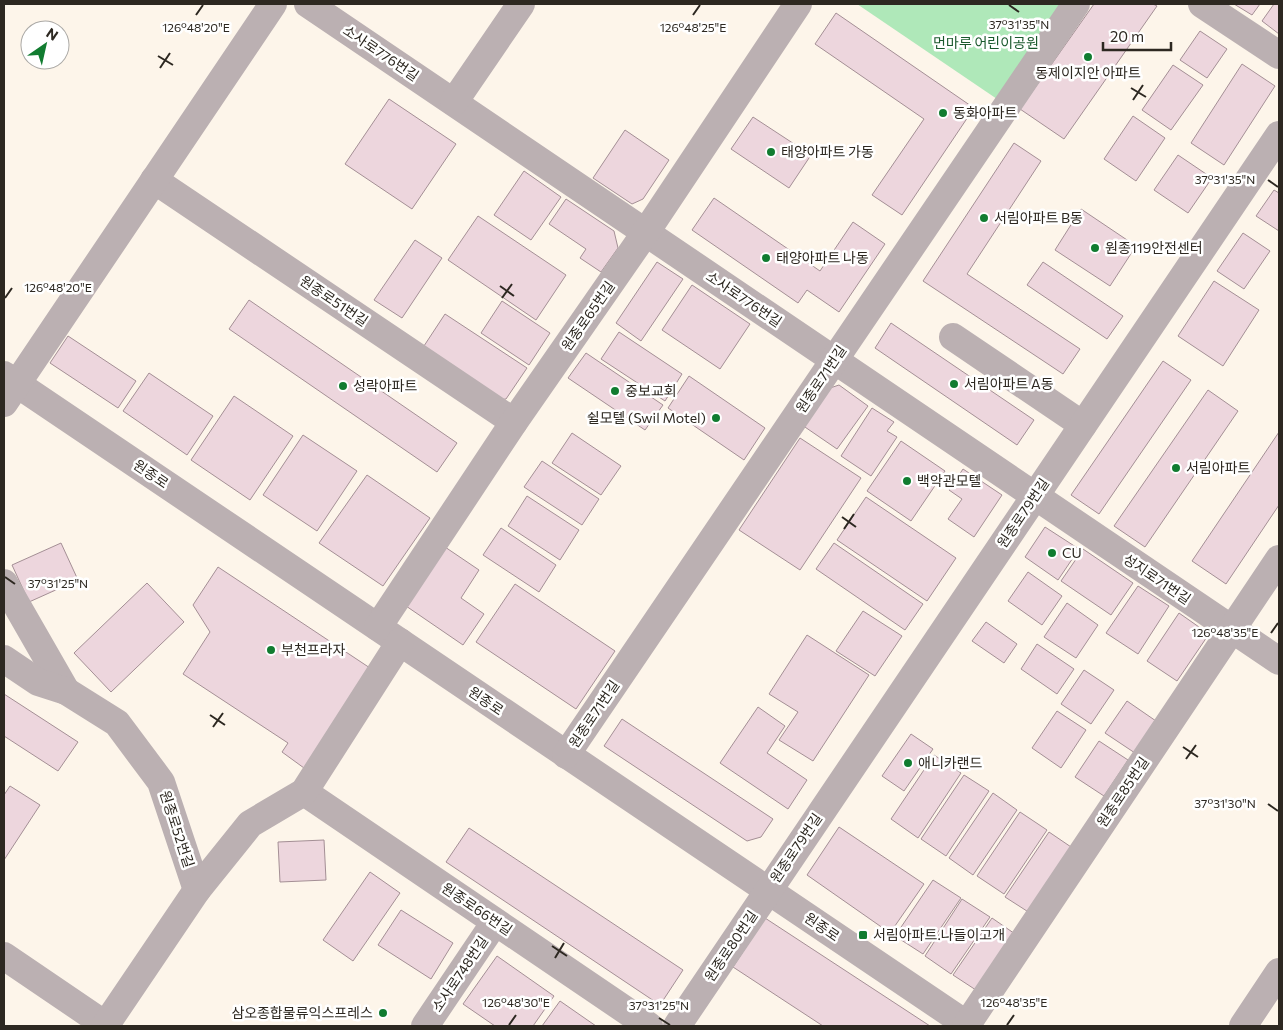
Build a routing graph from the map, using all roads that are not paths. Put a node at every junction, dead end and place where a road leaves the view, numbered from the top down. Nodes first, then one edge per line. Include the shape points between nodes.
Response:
1 (273, 4) edge
2 (308, 4) edge
3 (521, 4) edge
4 (798, 4) edge
5 (1076, 4) edge
6 (1208, 5) edge
7 (1279, 55) edge
8 (454, 102) junction
9 (1279, 135) edge
10 (154, 180) junction
11 (646, 232) junction
12 (953, 337) dead end
13 (835, 360) junction
14 (8, 387) edge
15 (514, 422) junction
16 (1083, 425) junction
17 (1035, 496) junction
18 (1279, 559) edge
19 (4, 583) edge
20 (378, 627) junction
21 (1232, 630) junction
22 (400, 642) junction
23 (4, 659) edge
24 (1279, 661) edge
25 (66, 690) junction
26 (566, 755) junction
27 (304, 792) junction
28 (197, 890) junction
29 (768, 891) junction
30 (495, 922) junction
31 (4, 956) edge
32 (1279, 972) edge
33 (106, 1026) edge
34 (425, 1026) edge
35 (649, 1026) edge
36 (677, 1026) edge
37 (967, 1026) edge
38 (1242, 1026) edge

1 - 10 street
2 - 8 street, 소사로776번길
3 - 8 street
4 - 11 street, 원종로65번길
5 - 13 street, 원종로71번길
6 - 7 street
8 - 11 street, 소사로776번길
9 - 16 street, 원종로79번길
10 - 14 street
10 - 15 street, 원종로51번길
11 - 13 street, 소사로776번길
11 - 15 street, 원종로65번길
12 - 16 street
13 - 17 street, 소사로776번길
13 - 26 street, 원종로71번길
14 - 20 street, 원종로
15 - 20 street, 원종로65번길
16 - 17 street, 원종로79번길
17 - 21 street, 성지로71번길
17 - 29 street, 원종로79번길
18 - 21 street, 원종로85번길
19 - 25 street, 원종로52번길
20 - 22 street, 원종로
21 - 24 street, 성지로71번길
21 - 37 street, 원종로85번길
22 - 26 street, 원종로
22 - 27 street
23 - 25 street, 원종로52번길 via 38,682
25 - 28 street, 원종로52번길 via 117,723 161,782
26 - 29 street, 원종로
27 - 28 street via 250,824
27 - 30 street, 원종로66번길
28 - 33 street
29 - 36 street, 원종로80번길
29 - 37 street, 원종로
30 - 34 street, 소사로748번길
30 - 35 street, 원종로66번길
31 - 33 street
32 - 38 street

